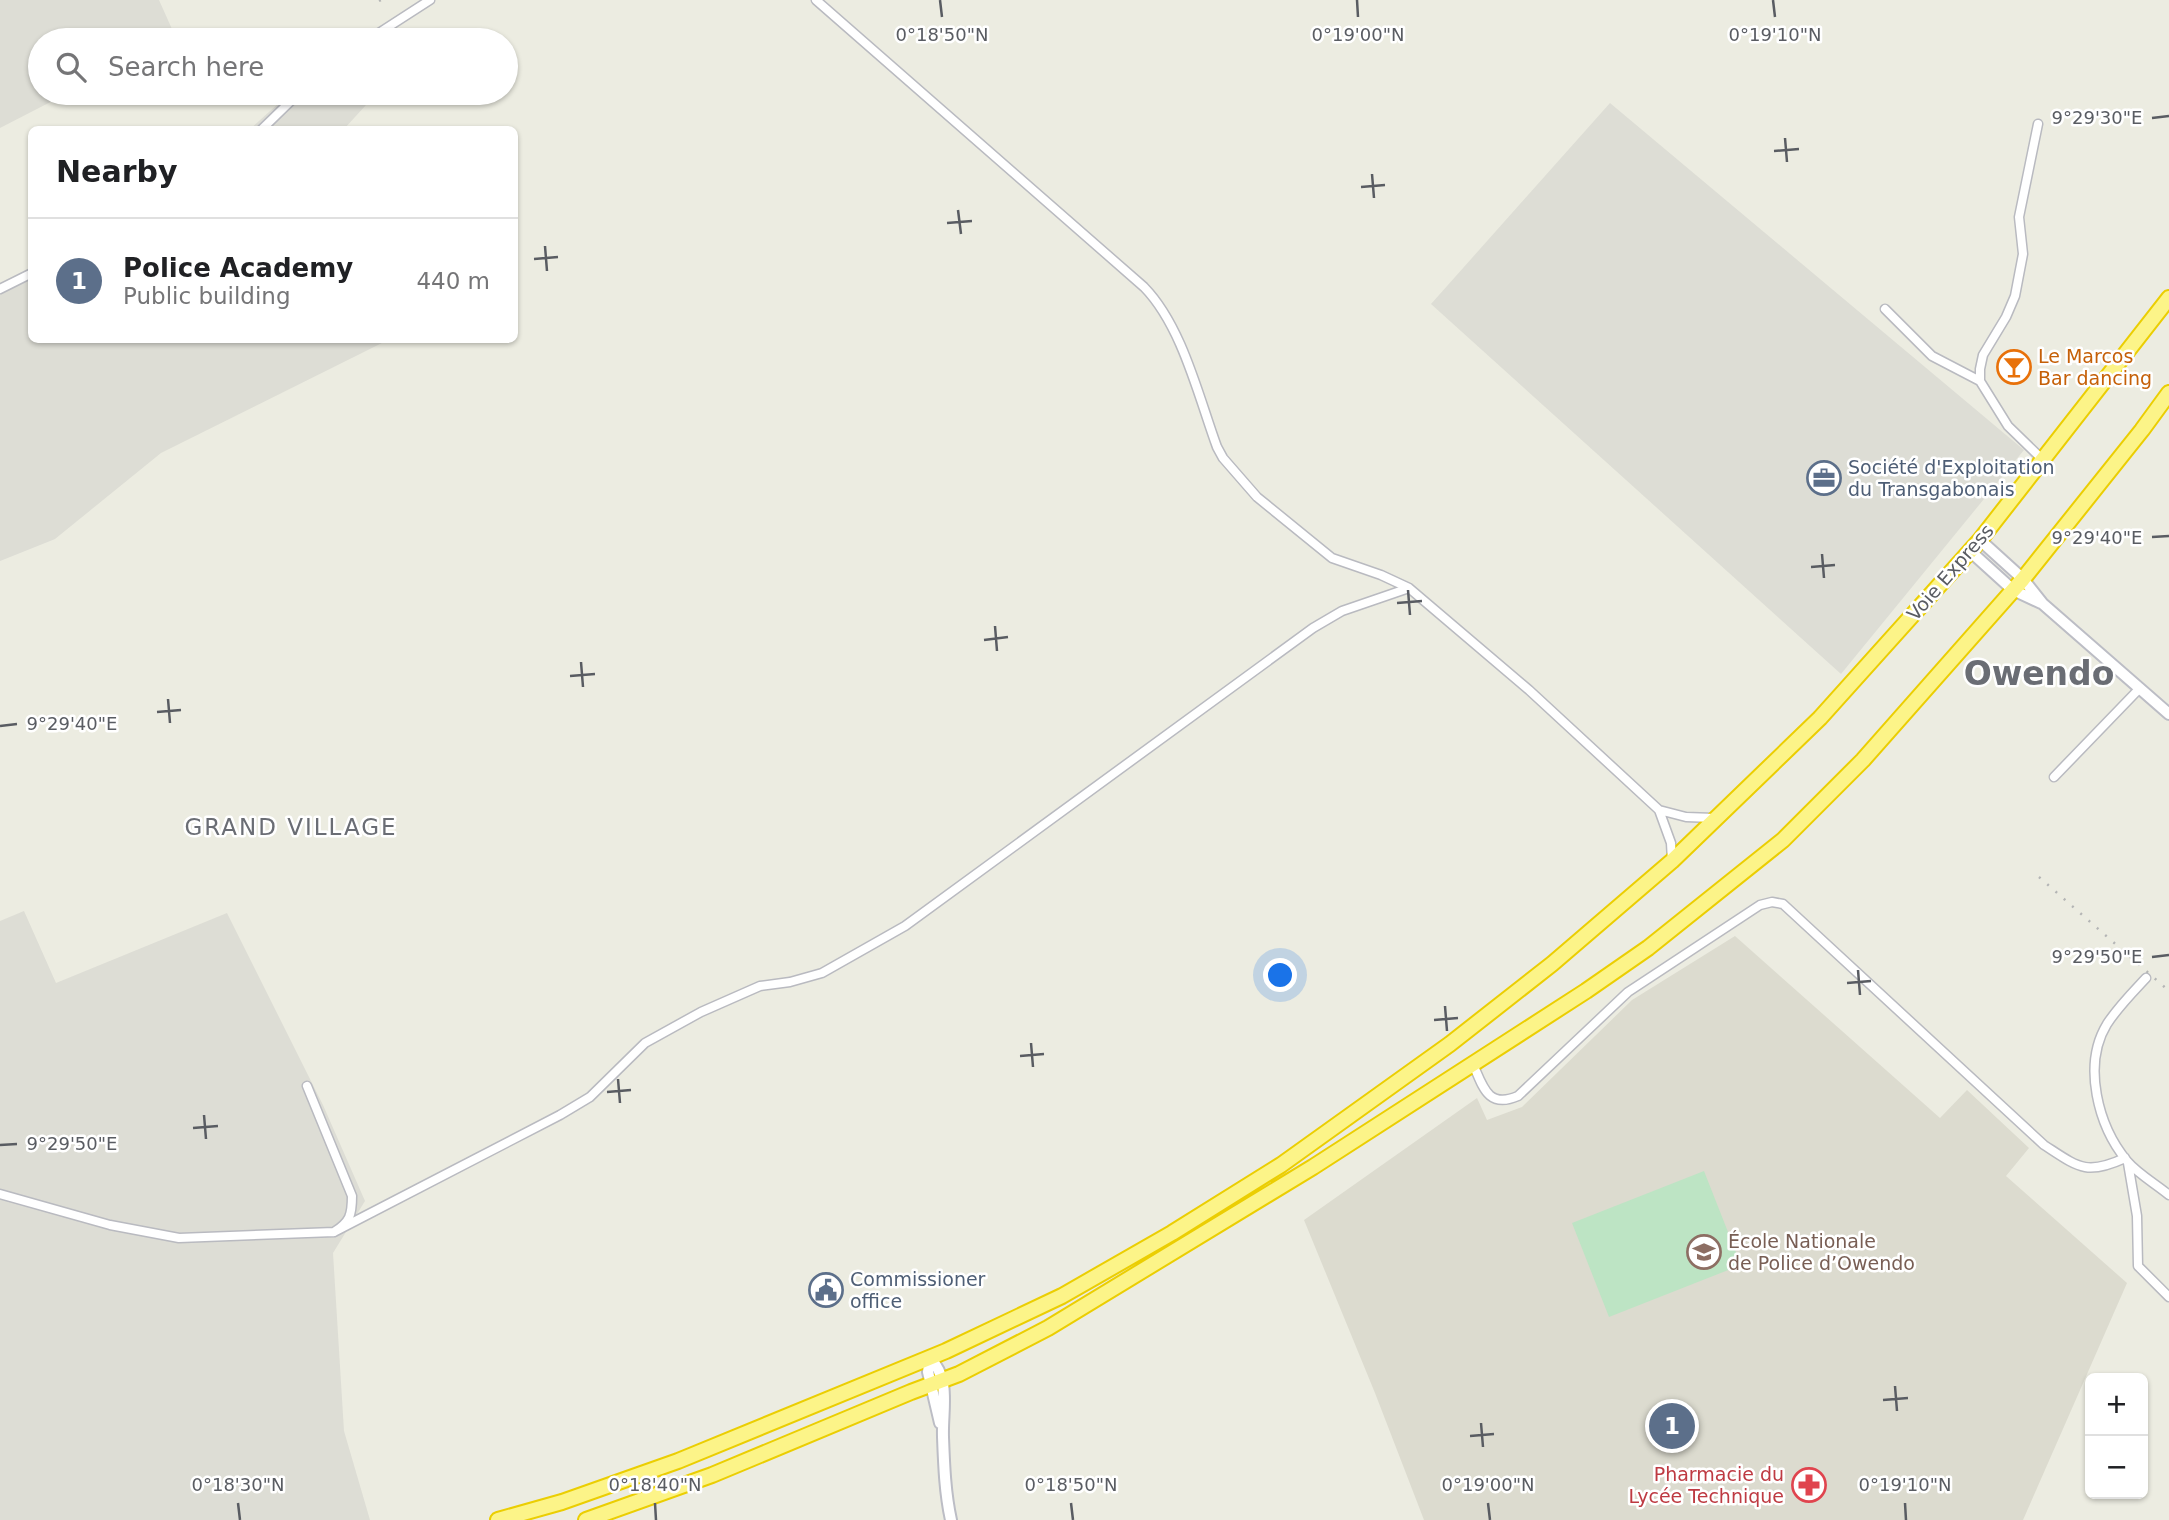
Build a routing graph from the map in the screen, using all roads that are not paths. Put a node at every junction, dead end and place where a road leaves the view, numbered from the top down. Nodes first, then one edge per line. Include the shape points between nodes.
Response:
1 (430, 0) edge
2 (816, 0) edge
3 (387, 28) edge
4 (287, 105) edge
5 (2038, 124) dead end
6 (265, 126) edge
7 (28, 275) edge
8 (0, 289) edge
9 (2169, 298) edge
10 (1885, 309) dead end
11 (1980, 381) junction
12 (2169, 393) edge
13 (2042, 459) junction
14 (1975, 545) junction
15 (2018, 584) junction
16 (1409, 588) junction
17 (2140, 688) junction
18 (2169, 714) edge
19 (2054, 777) dead end
20 (1659, 810) junction
21 (1717, 818) junction
22 (1672, 861) junction
23 (2146, 978) dead end
24 (1473, 1064) junction
25 (307, 1086) dead end
26 (2126, 1160) junction
27 (0, 1194) edge
28 (2169, 1195) edge
29 (334, 1232) junction
30 (2169, 1297) edge
31 (930, 1358) junction
32 (936, 1383) junction
33 (498, 1520) edge
34 (586, 1520) edge
35 (951, 1520) edge

1 - 3 street
2 - 16 street via 1159,303 1174,328 1217,447 1257,497 1332,558
4 - 6 street
5 - 11 street via 2019,217 2023,254 2015,296 1983,355
7 - 8 street
9 - 13 highway, Voie Express
10 - 11 street via 1932,356
11 - 13 street via 2008,426
12 - 15 highway
13 - 14 highway, Voie Express
14 - 15 street
14 - 21 highway, Voie Express via 1820,718
15 - 17 street
15 - 24 highway via 1863,760 1783,841 1648,948
16 - 20 street
16 - 29 street via 1342,611 1312,628 905,926 822,973 760,986 701,1012 645,1043 590,1097 561,1115
17 - 18 street
17 - 19 street
20 - 21 street
20 - 22 street
21 - 22 highway, Voie Express
22 - 31 highway, Voie Express via 1471,1028 1281,1165 1062,1296
23 - 26 street via 2106,1026 2096,1062 2101,1114
24 - 26 street via 1492,1098 1518,1096 1628,992 1734,920 1772,902 1783,904 2044,1145 2078,1165 2096,1169
24 - 32 highway via 1111,1292
25 - 29 street via 352,1196 352,1215
26 - 28 street
26 - 30 street via 2137,1216 2138,1266
27 - 29 street via 110,1225 179,1237
31 - 32 street via 928,1372
31 - 33 highway, Voie Express via 678,1461
32 - 34 highway via 712,1475
32 - 35 street

